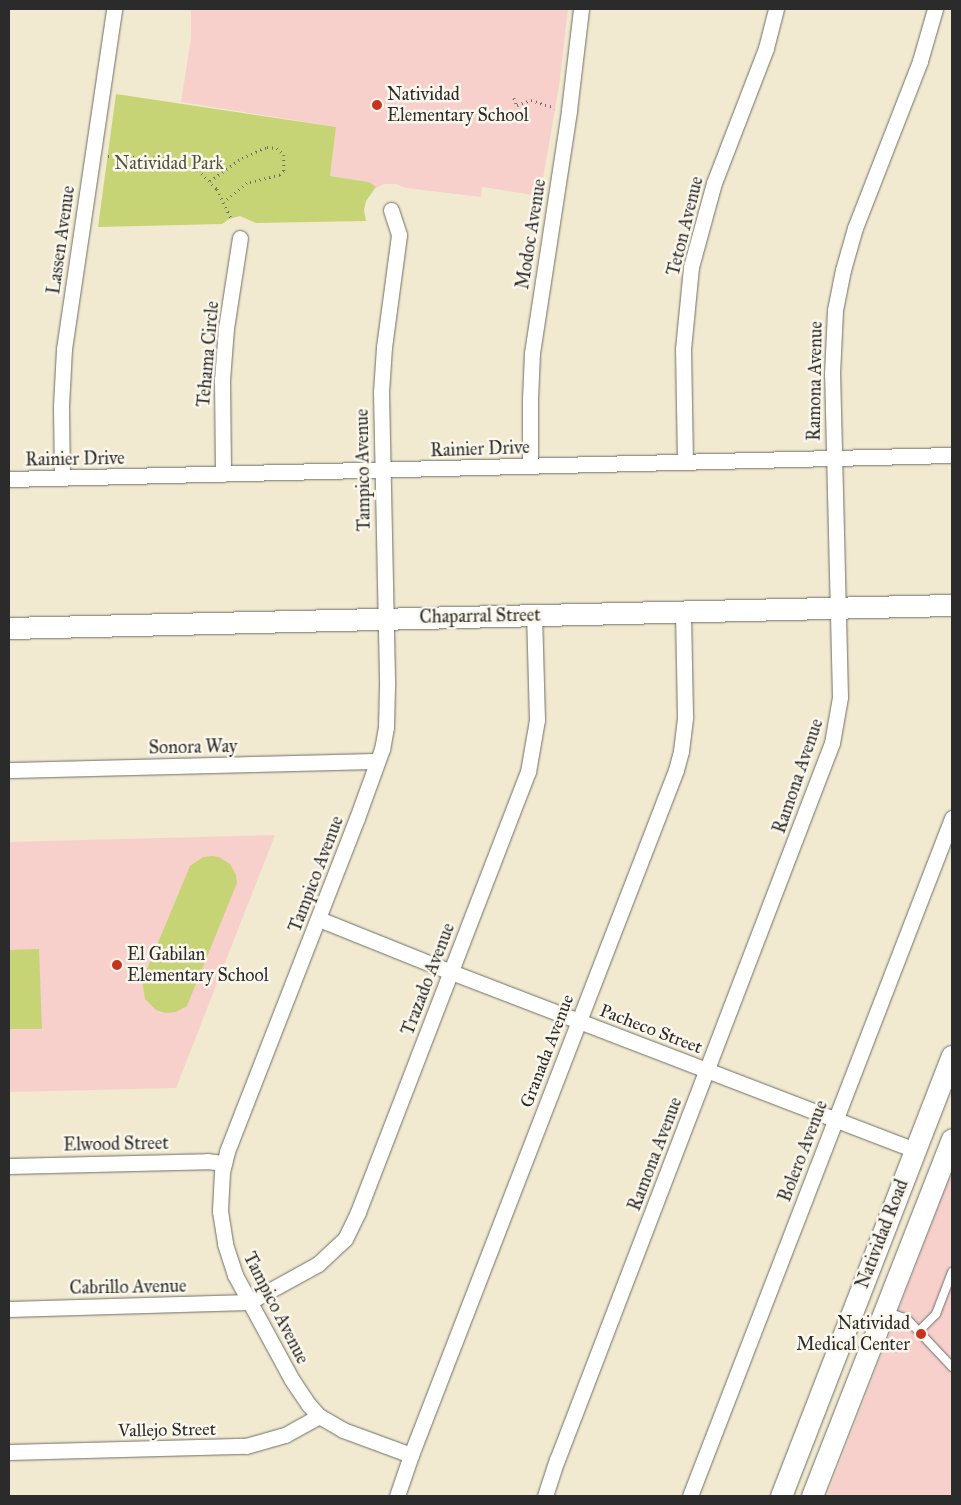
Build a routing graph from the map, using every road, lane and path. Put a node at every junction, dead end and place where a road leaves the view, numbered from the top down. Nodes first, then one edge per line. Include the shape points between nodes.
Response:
1 (114, 9) edge
2 (581, 9) edge
3 (776, 9) edge
4 (935, 9) edge
5 (514, 98) dead end
6 (555, 108) dead end
7 (108, 156) dead end
8 (210, 181) junction
9 (224, 202) junction
10 (392, 210) dead end
11 (231, 218) dead end
12 (240, 238) dead end
13 (952, 455) edge
14 (834, 459) junction
15 (685, 462) junction
16 (530, 466) junction
17 (382, 470) junction
18 (223, 474) junction
19 (62, 478) junction
20 (9, 479) edge
21 (952, 604) edge
22 (837, 607) junction
23 (683, 610) junction
24 (534, 615) junction
25 (386, 618) junction
26 (9, 628) edge
27 (377, 761) junction
28 (9, 770) edge
29 (952, 818) edge
30 (319, 919) junction
31 (451, 972) junction
32 (579, 1022) junction
33 (952, 1056) edge
34 (708, 1071) junction
35 (835, 1120) junction
36 (952, 1139) edge
37 (915, 1150) junction
38 (948, 1160) edge
39 (224, 1163) junction
40 (9, 1166) edge
41 (914, 1236) junction
42 (952, 1272) edge
43 (249, 1302) junction
44 (9, 1309) edge
45 (885, 1311) junction
46 (919, 1331) junction
47 (952, 1367) edge
48 (319, 1416) junction
49 (9, 1452) edge
50 (411, 1456) junction
51 (397, 1496) edge
52 (545, 1496) edge
53 (690, 1496) edge
54 (781, 1496) edge
55 (813, 1496) edge

1 - 19 street, Lassen Avenue via 64,349
2 - 16 street, Modoc Avenue via 532,353
3 - 15 street, Teton Avenue via 766,48 714,183 691,267 683,349
4 - 14 street, Ramona Avenue via 926,45 855,228 841,277 832,349
5 - 6 path via 517,105 531,100
7 - 8 path via 163,158 198,170
8 - 9 path
8 - 9 path via 242,158 267,147 278,148 284,155 286,165 280,176 247,183
9 - 11 path
10 - 17 street, Tampico Avenue via 399,235 382,370
12 - 18 street, Tehama Circle via 226,328 222,380
13 - 14 street, Rainier Drive
14 - 15 street, Rainier Drive
14 - 22 street, Ramona Avenue
15 - 16 street, Rainier Drive
16 - 17 street, Rainier Drive
17 - 18 street, Rainier Drive
17 - 25 street, Tampico Avenue
18 - 19 street, Rainier Drive
19 - 20 street, Rainier Drive
21 - 22 main road, Chaparral Street
22 - 23 main road, Chaparral Street
22 - 34 street, Ramona Avenue via 840,697 832,743
23 - 24 main road, Chaparral Street
23 - 32 street, Granada Avenue via 684,716 678,761
24 - 25 main road, Chaparral Street
24 - 31 street, Trazado Avenue via 537,713 532,755 526,779
25 - 26 main road, Chaparral Street
25 - 27 street, Tampico Avenue via 388,709 384,740
27 - 28 street, Sonora Way
27 - 30 street, Tampico Avenue
29 - 35 street, Bolero Avenue
30 - 31 street, Pacheco Street
30 - 39 street, Tampico Avenue
31 - 32 street, Pacheco Street
31 - 43 street, Trazado Avenue via 352,1228 337,1248 318,1264
32 - 34 street, Pacheco Street
32 - 50 street, Granada Avenue
33 - 37 main road, Natividad Road
34 - 35 street, Pacheco Street
34 - 52 street, Ramona Avenue
35 - 37 street, Pacheco Street
35 - 53 street, Bolero Avenue
36 - 38 main road, Natividad Road
37 - 41 main road via 921,1153 926,1164 909,1208
37 - 54 main road, Natividad Road
38 - 41 main road, Natividad Road
39 - 40 street, Elwood Street
39 - 43 street, Tampico Avenue via 220,1211 223,1235 232,1268
41 - 45 main road, Natividad Road
42 - 46 lane via 936,1314
43 - 44 street, Cabrillo Avenue
43 - 48 street, Tampico Avenue via 300,1393
45 - 46 lane via 907,1319
45 - 55 main road, Natividad Road
46 - 47 lane
48 - 49 street, Vallejo Street via 285,1435 246,1446
48 - 50 street, Tampico Avenue via 343,1430
50 - 51 street, Granada Avenue

